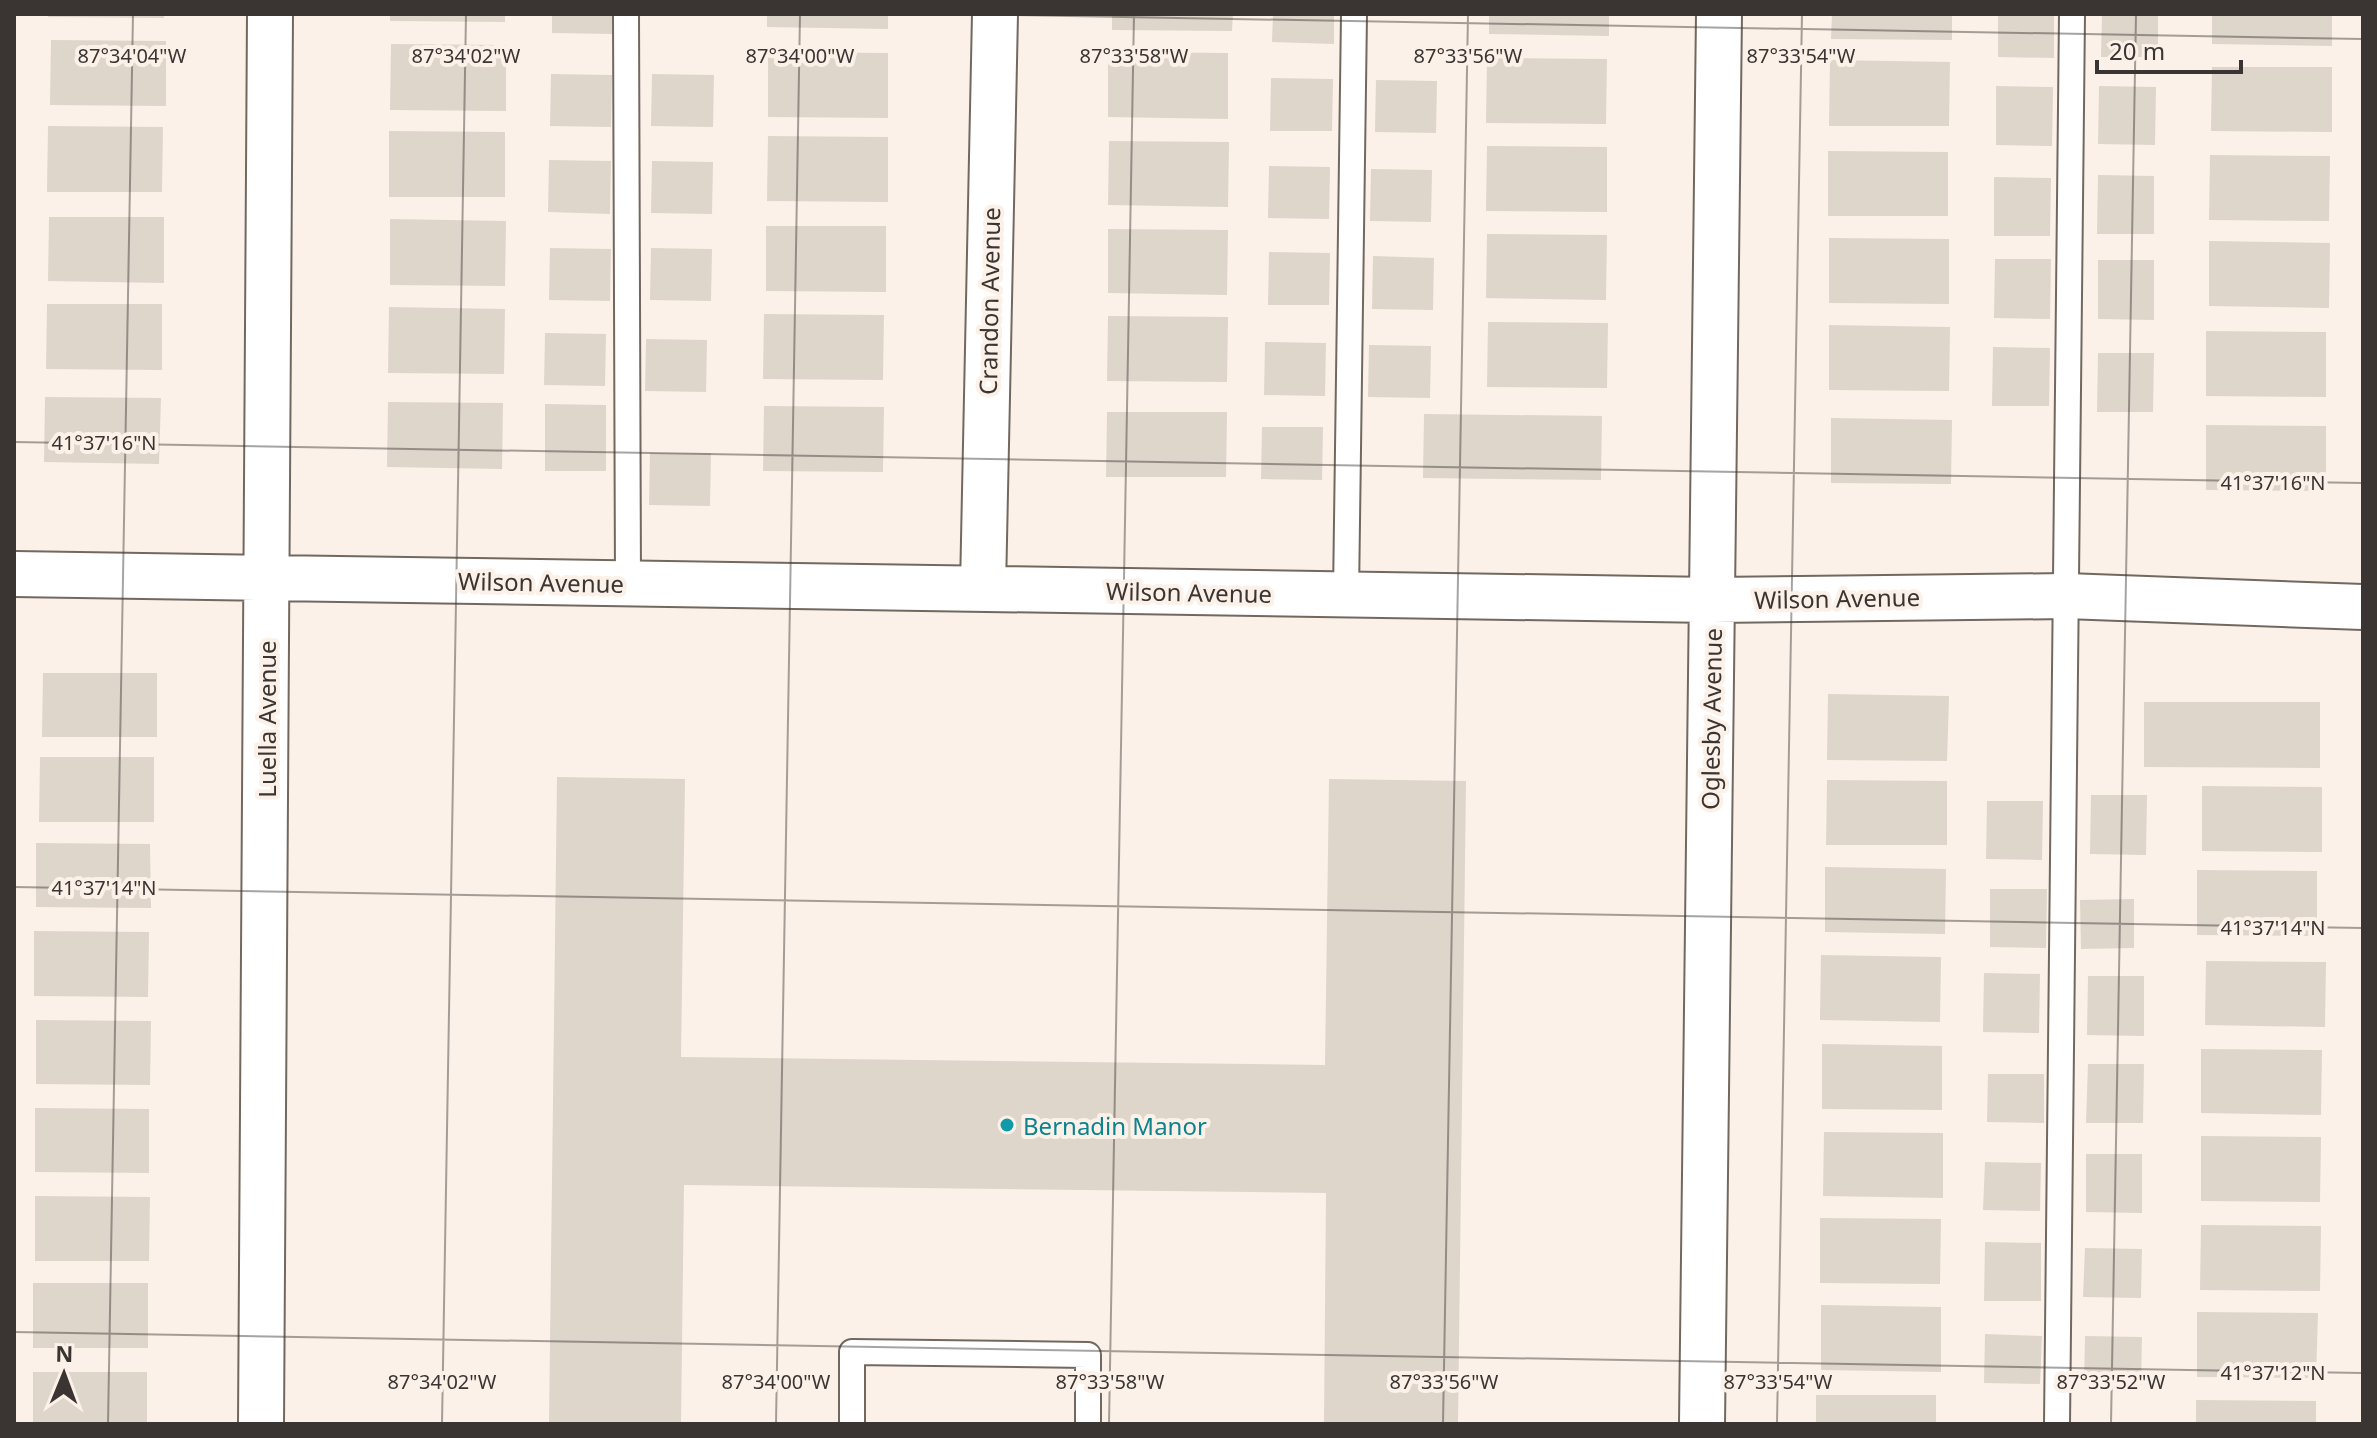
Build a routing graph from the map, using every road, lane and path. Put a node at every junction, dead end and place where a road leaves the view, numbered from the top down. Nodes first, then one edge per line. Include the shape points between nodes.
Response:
1 (270, 14) edge
2 (626, 14) edge
3 (995, 14) edge
4 (1354, 14) edge
5 (1719, 14) edge
6 (2072, 14) edge
7 (14, 574) edge
8 (267, 578) junction
9 (628, 584) junction
10 (983, 588) junction
11 (1346, 594) junction
12 (2066, 596) junction
13 (1712, 600) junction
14 (2363, 607) edge
15 (261, 1424) edge
16 (852, 1424) edge
17 (1088, 1424) edge
18 (1702, 1424) edge
19 (2057, 1424) edge

1 - 8 street, Luella Avenue
2 - 9 lane
3 - 10 street, Crandon Avenue
4 - 11 lane
5 - 13 street, Oglesby Avenue
6 - 12 lane
7 - 8 street, Wilson Avenue
8 - 9 street, Wilson Avenue
8 - 15 street, Luella Avenue
9 - 10 street, Wilson Avenue
10 - 11 street, Wilson Avenue
11 - 13 street, Wilson Avenue
12 - 13 street, Wilson Avenue
12 - 14 street, Wilson Avenue
12 - 19 lane
13 - 18 street, Oglesby Avenue
16 - 17 lane via 852,1352 1088,1355

